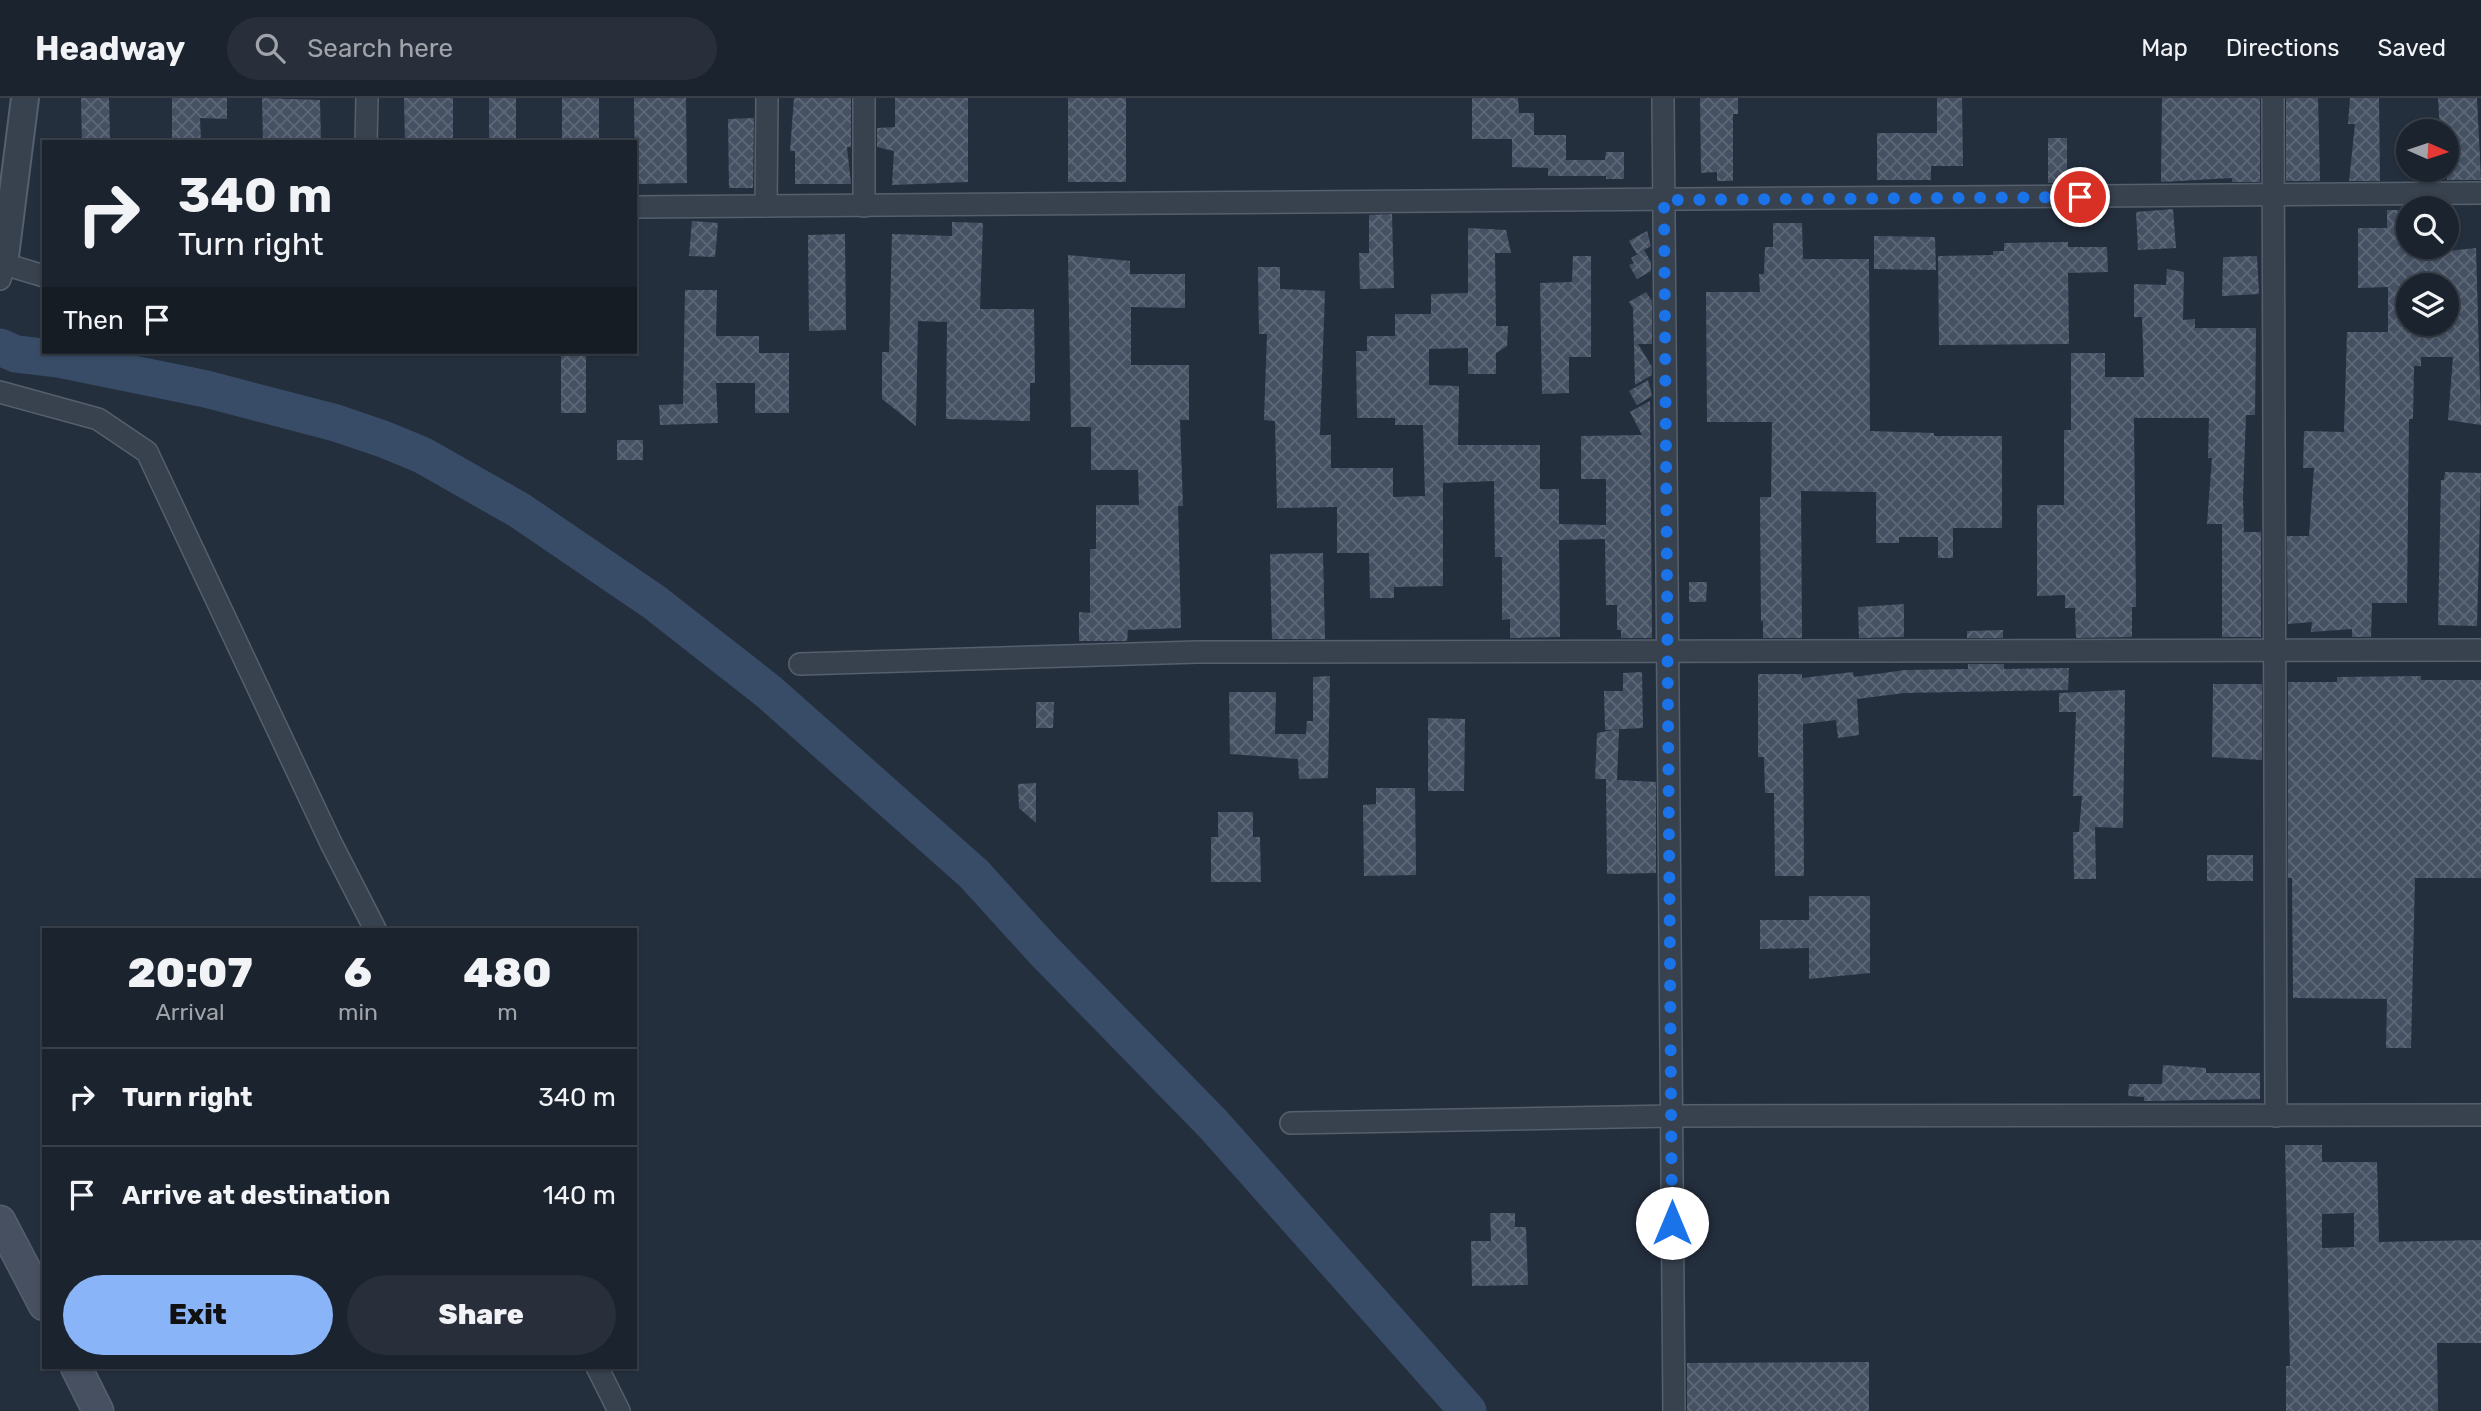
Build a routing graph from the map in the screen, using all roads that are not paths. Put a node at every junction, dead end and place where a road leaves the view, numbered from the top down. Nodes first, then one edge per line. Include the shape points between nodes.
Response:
1 (25, 98) edge
2 (367, 98) edge
3 (767, 98) edge
4 (864, 98) edge
5 (1663, 98) edge
6 (2273, 98) edge
7 (366, 140) edge
8 (2481, 193) edge
9 (2273, 196) junction
10 (1664, 200) junction
11 (766, 206) junction
12 (864, 206) junction
13 (637, 207) edge
14 (2, 272) edge
15 (42, 276) edge
16 (0, 392) edge
17 (2274, 650) junction
18 (2481, 650) edge
19 (1668, 651) junction
20 (800, 664) dead end
21 (374, 928) edge
22 (2481, 1115) edge
23 (1672, 1116) junction
24 (2276, 1116) junction
25 (1291, 1123) dead end
26 (0, 1221) edge
27 (42, 1301) edge
28 (77, 1369) edge
29 (598, 1369) edge
30 (98, 1411) edge
31 (619, 1411) edge
32 (1674, 1411) edge

1 - 14 street
2 - 7 street
3 - 11 street
4 - 12 street
5 - 10 street
6 - 9 street
8 - 9 street
9 - 10 street
9 - 17 street
10 - 12 street
10 - 19 street
11 - 12 street
11 - 13 street
14 - 15 street
16 - 21 street via 98,419 147,452
17 - 18 street
17 - 19 street
17 - 24 street
19 - 20 street via 1198,652
19 - 23 street
22 - 24 street
23 - 24 street
23 - 25 street
23 - 32 street
26 - 27 main road
28 - 30 main road
29 - 31 street

